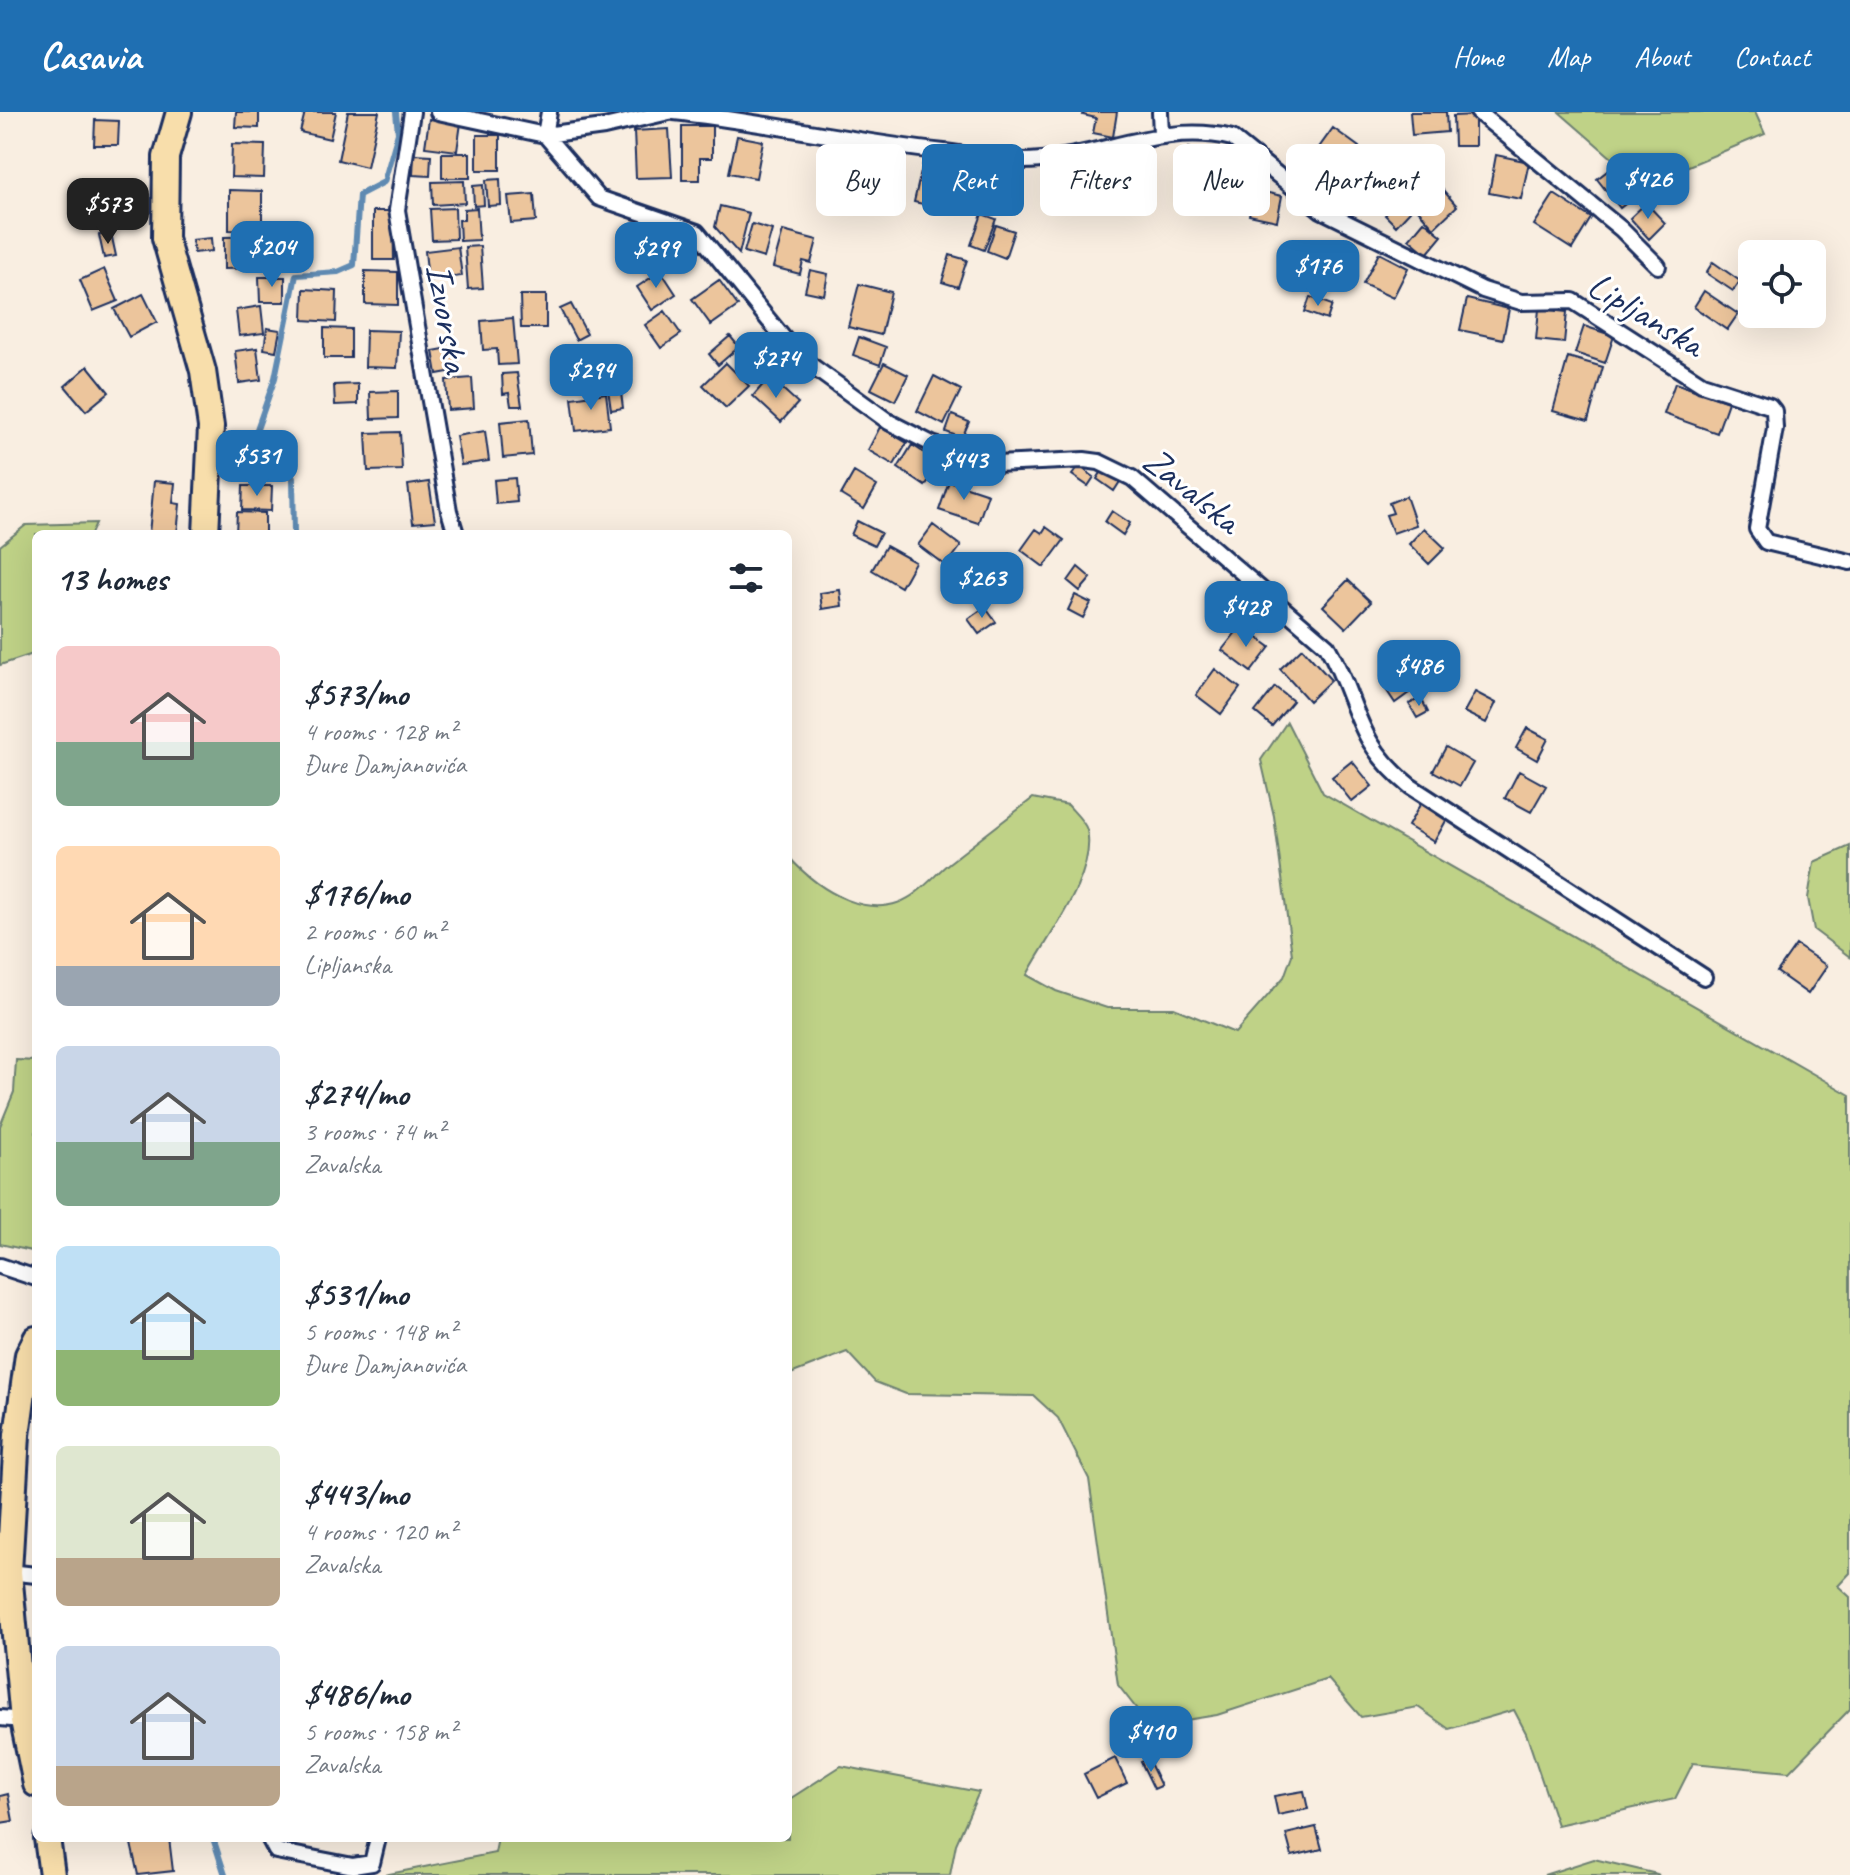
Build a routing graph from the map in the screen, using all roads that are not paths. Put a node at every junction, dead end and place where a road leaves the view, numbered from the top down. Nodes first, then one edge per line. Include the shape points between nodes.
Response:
1 (179, 112) edge
2 (412, 112) edge
3 (438, 112) edge
4 (549, 112) edge
5 (672, 112) edge
6 (1160, 112) edge
7 (1478, 112) edge
8 (1161, 134) junction
9 (545, 135) junction
10 (1658, 266) dead end
11 (206, 530) edge
12 (455, 530) edge
13 (1850, 562) edge
14 (1704, 977) dead end
15 (0, 1266) edge
16 (32, 1277) edge
17 (32, 1347) edge
18 (26, 1574) edge
19 (12, 1719) edge
20 (32, 1773) edge
21 (48, 1842) edge
22 (271, 1842) edge
23 (377, 1842) edge
24 (52, 1875) edge

1 - 11 main road via 166,157 163,217 174,277 203,371 211,427
2 - 12 street, Izvorska via 397,210
3 - 9 street, Lipljanska
4 - 9 street
5 - 8 street, Lipljanska via 1018,161 1092,153
5 - 9 street, Lipljanska
6 - 8 street
7 - 10 street, Lipljanska via 1621,229
8 - 13 street, Lipljanska via 1232,138 1321,210 1483,290 1521,302 1573,301 1702,384 1770,406 1775,428 1757,529 1766,542
9 - 14 street, Zavalska via 599,198 697,232 798,356 889,422 932,444 996,464 1084,460 1132,478 1327,646 1362,733 1386,767
15 - 16 street
17 - 18 main road via 17,1435
18 - 19 main road
19 - 20 main road
21 - 24 main road
22 - 23 street via 276,1851 353,1866 372,1863

